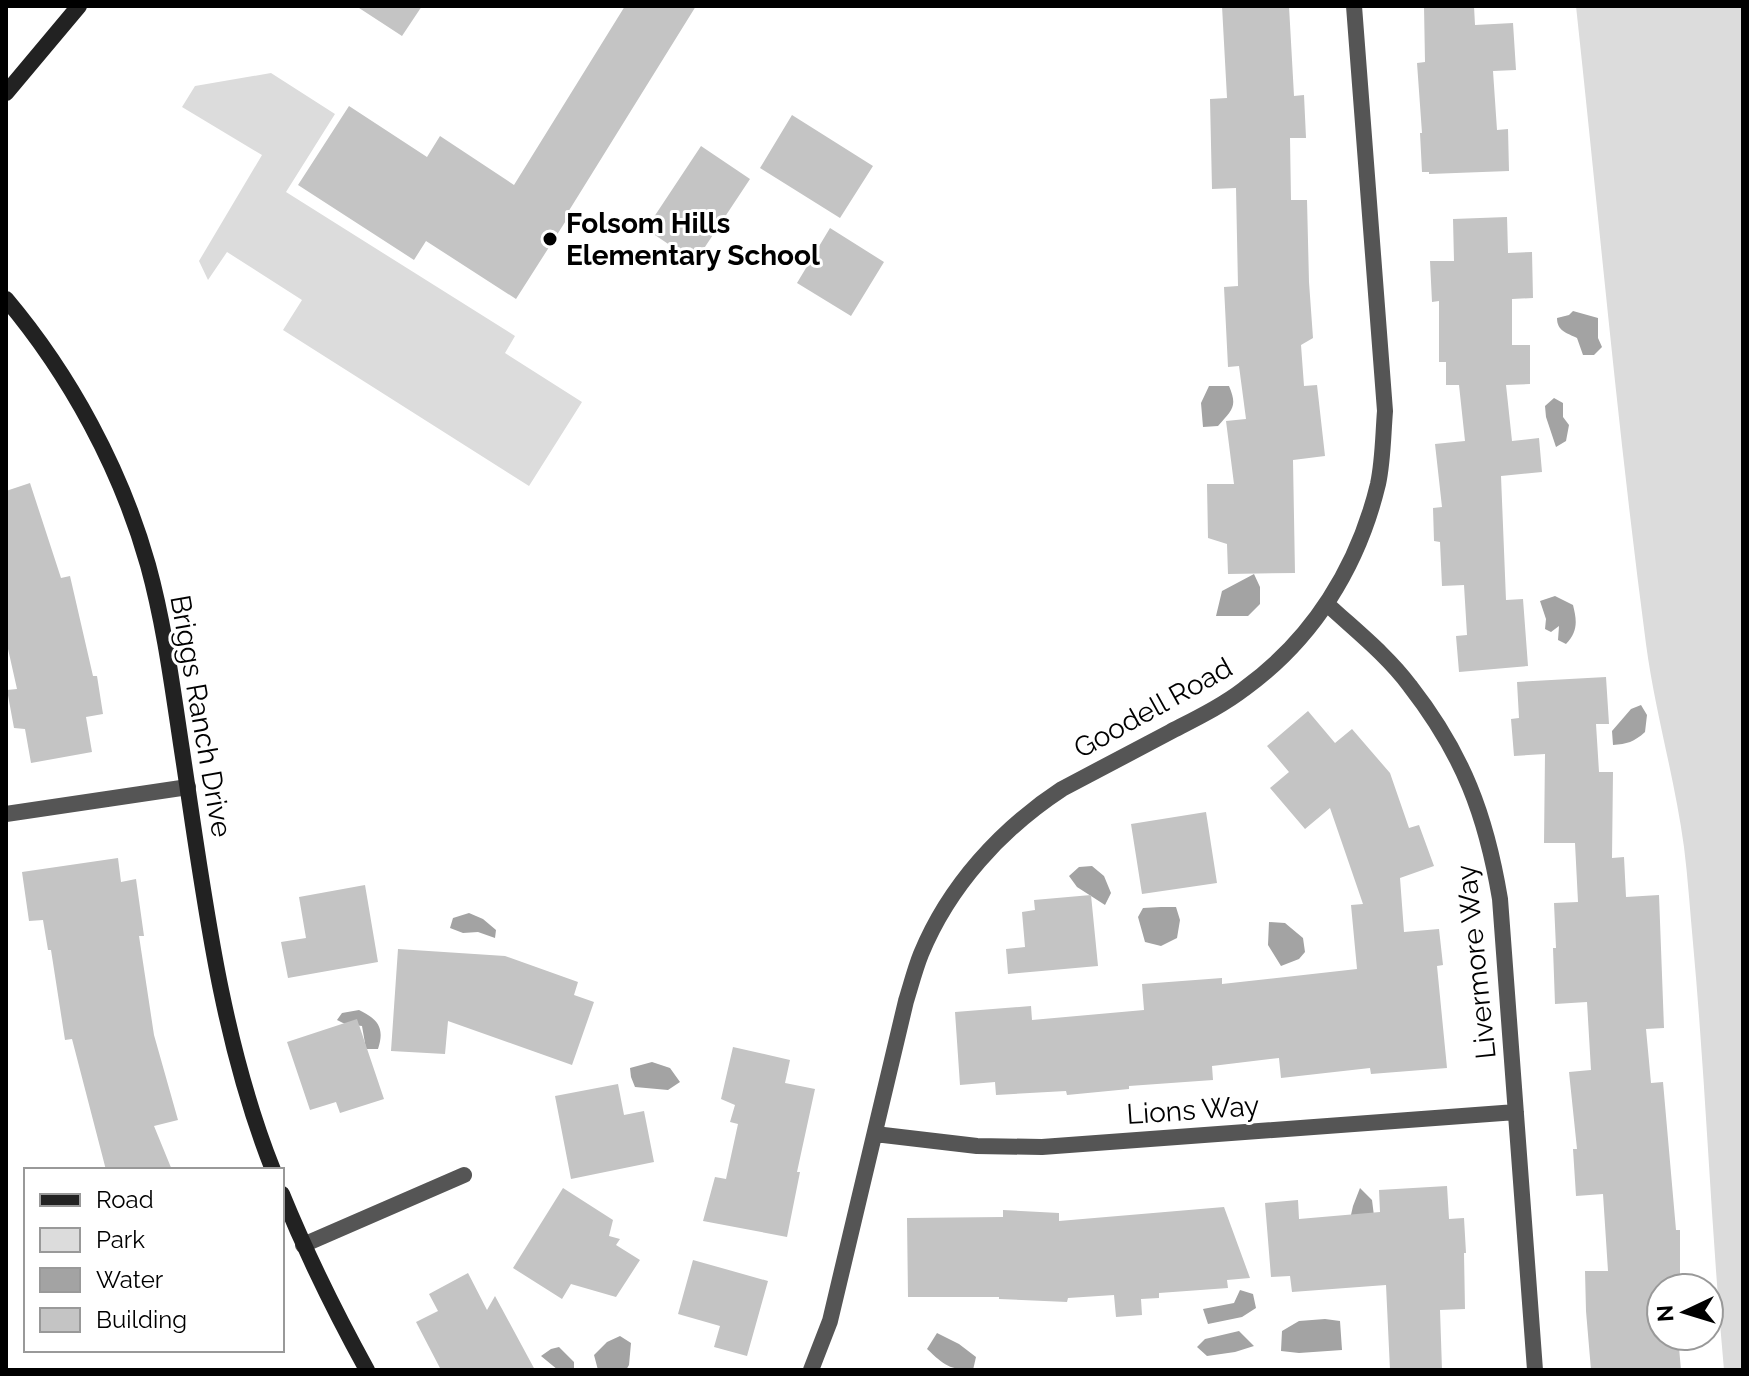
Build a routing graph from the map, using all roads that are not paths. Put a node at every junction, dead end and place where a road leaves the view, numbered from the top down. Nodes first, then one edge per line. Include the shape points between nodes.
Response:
1 (79, 6) edge
2 (1354, 6) edge
3 (6, 93) edge
4 (6, 299) edge
5 (1327, 604) junction
6 (188, 787) junction
7 (6, 814) edge
8 (1516, 1112) junction
9 (875, 1134) junction
10 (272, 1168) edge
11 (464, 1175) dead end
12 (284, 1199) edge
13 (303, 1245) junction
14 (367, 1370) edge
15 (811, 1370) edge
16 (1535, 1370) edge

1 - 3 street
2 - 5 street, Goodell Road via 1385,411 1382,459 1366,528
4 - 6 street, Briggs Ranch Drive via 88,419 121,489 166,639
5 - 8 street, Livermore Way via 1410,685 1446,737 1481,816 1500,899
5 - 9 street, Goodell Road via 1280,660 1243,690 1042,802 971,870 921,954
6 - 7 street
6 - 10 street, Briggs Ranch Drive via 218,979 239,1067
8 - 9 street, Lions Way via 1042,1147 977,1146
8 - 16 street, Livermore Way
9 - 15 street, Goodell Road via 830,1321
11 - 13 street
12 - 13 street
13 - 14 street

